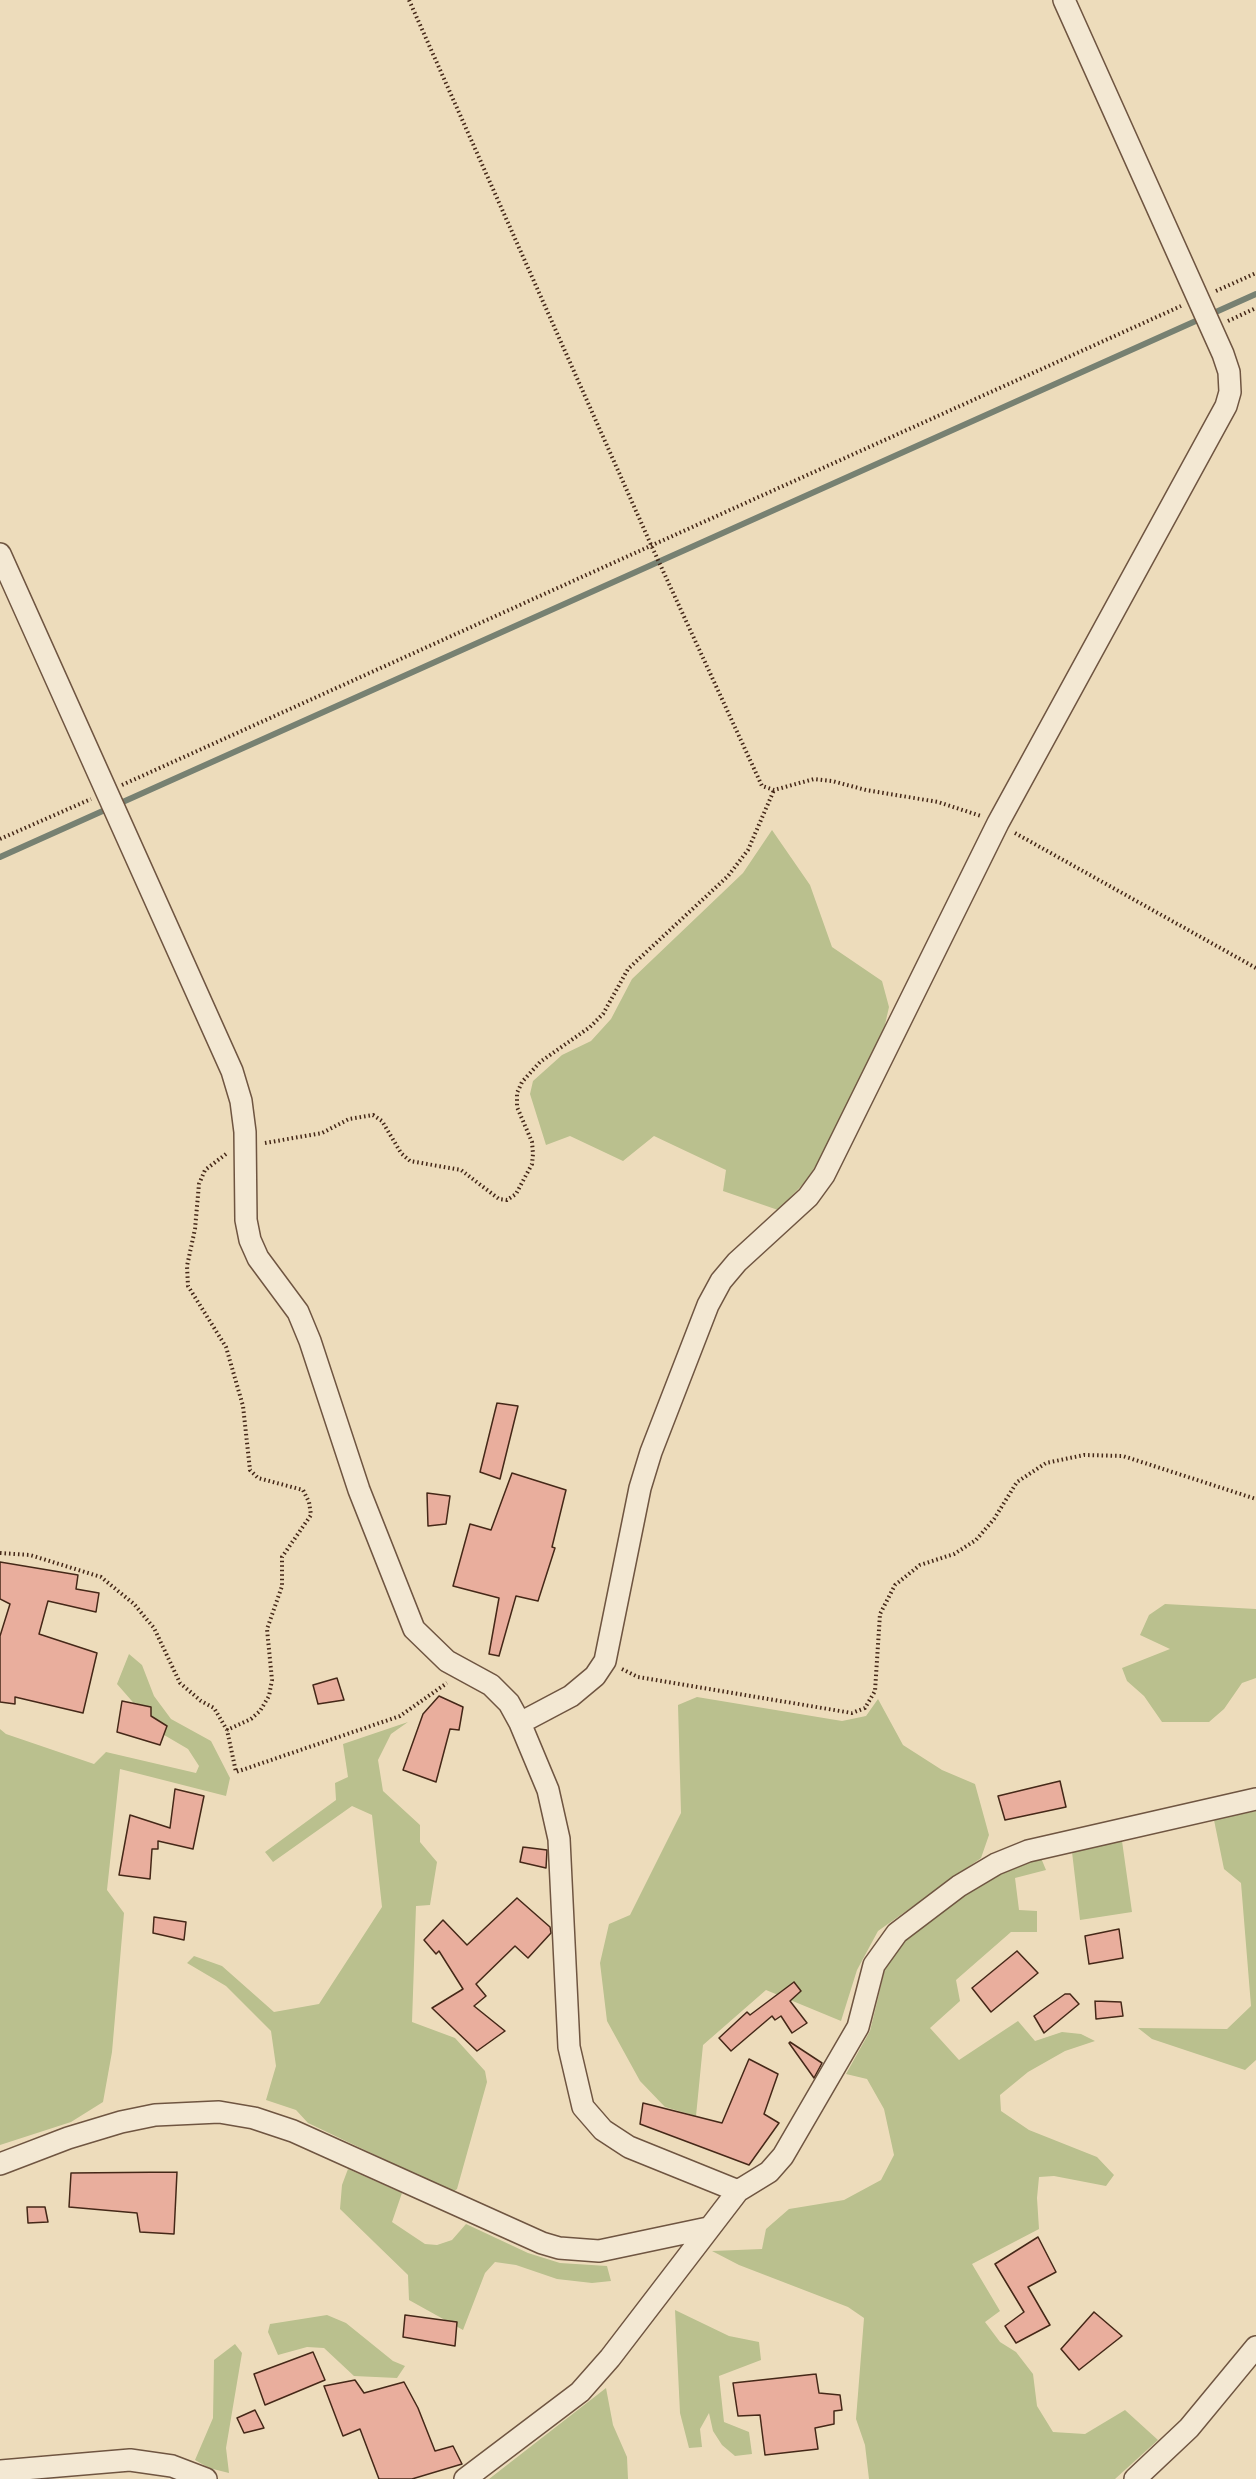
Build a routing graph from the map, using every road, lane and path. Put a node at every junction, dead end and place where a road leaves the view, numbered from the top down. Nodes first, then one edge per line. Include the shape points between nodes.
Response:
1 (409, 0) edge
2 (1064, 0) edge
3 (1256, 273) edge
4 (1256, 308) edge
5 (1205, 316) junction
6 (652, 547) junction
7 (0, 554) edge
8 (774, 790) junction
9 (111, 802) junction
10 (999, 824) junction
11 (0, 839) edge
12 (1256, 968) edge
13 (245, 1146) junction
14 (1256, 1499) edge
15 (0, 1553) edge
16 (605, 1661) junction
17 (461, 1671) junction
18 (520, 1723) junction
19 (227, 1730) junction
20 (1256, 1799) edge
21 (0, 2164) edge
22 (738, 2191) junction
23 (708, 2228) junction
24 (1256, 2347) edge
25 (0, 2471) edge
26 (206, 2479) edge
27 (465, 2479) edge
28 (1135, 2479) edge

1 - 6 path
2 - 5 street
3 - 5 path
4 - 5 path
5 - 6 path
5 - 10 street via 1229,372 1230,392 1219,421
6 - 8 path via 757,778 762,786
6 - 9 path
7 - 9 street
8 - 10 path via 814,779 832,781 938,802
8 - 13 path via 748,850 728,876 628,969 603,1014 540,1062 522,1082 517,1107 532,1143 532,1164 516,1194 507,1200 492,1195 461,1170 410,1161 382,1120 373,1115 350,1119 322,1133
9 - 11 path
9 - 13 street via 232,1071 241,1101
10 - 12 path
10 - 16 street via 824,1175 808,1197 737,1262 708,1305 665,1409 640,1488
13 - 17 street via 250,1240 258,1258 298,1312 359,1490 414,1629
13 - 19 path via 205,1170 199,1184 187,1266 188,1286 226,1347 243,1406 250,1470 258,1478 303,1490 311,1515 282,1557 282,1586 267,1629 272,1680 269,1696 251,1719
14 - 16 path via 1123,1456 1084,1455 1046,1463 1017,1482 976,1540 954,1554 920,1566 895,1585 880,1614 875,1691 865,1708 852,1713 638,1677
15 - 19 path via 30,1555 101,1577 134,1604 154,1628 180,1683 214,1708
16 - 18 street via 595,1676 571,1696
17 - 18 street via 491,1685 509,1703
17 - 19 path via 400,1716 236,1772
18 - 22 street via 548,1790 559,1839 569,2047 583,2107 603,2130 629,2147
20 - 22 street via 1028,1851 987,1870 923,1913 897,1933 874,1965 858,2027 794,2140 769,2172
21 - 23 street via 121,2122 155,2115 219,2112 293,2131 559,2248 599,2251
22 - 23 street
23 - 27 street via 580,2392
24 - 28 street via 1189,2428
25 - 26 street via 148,2461

